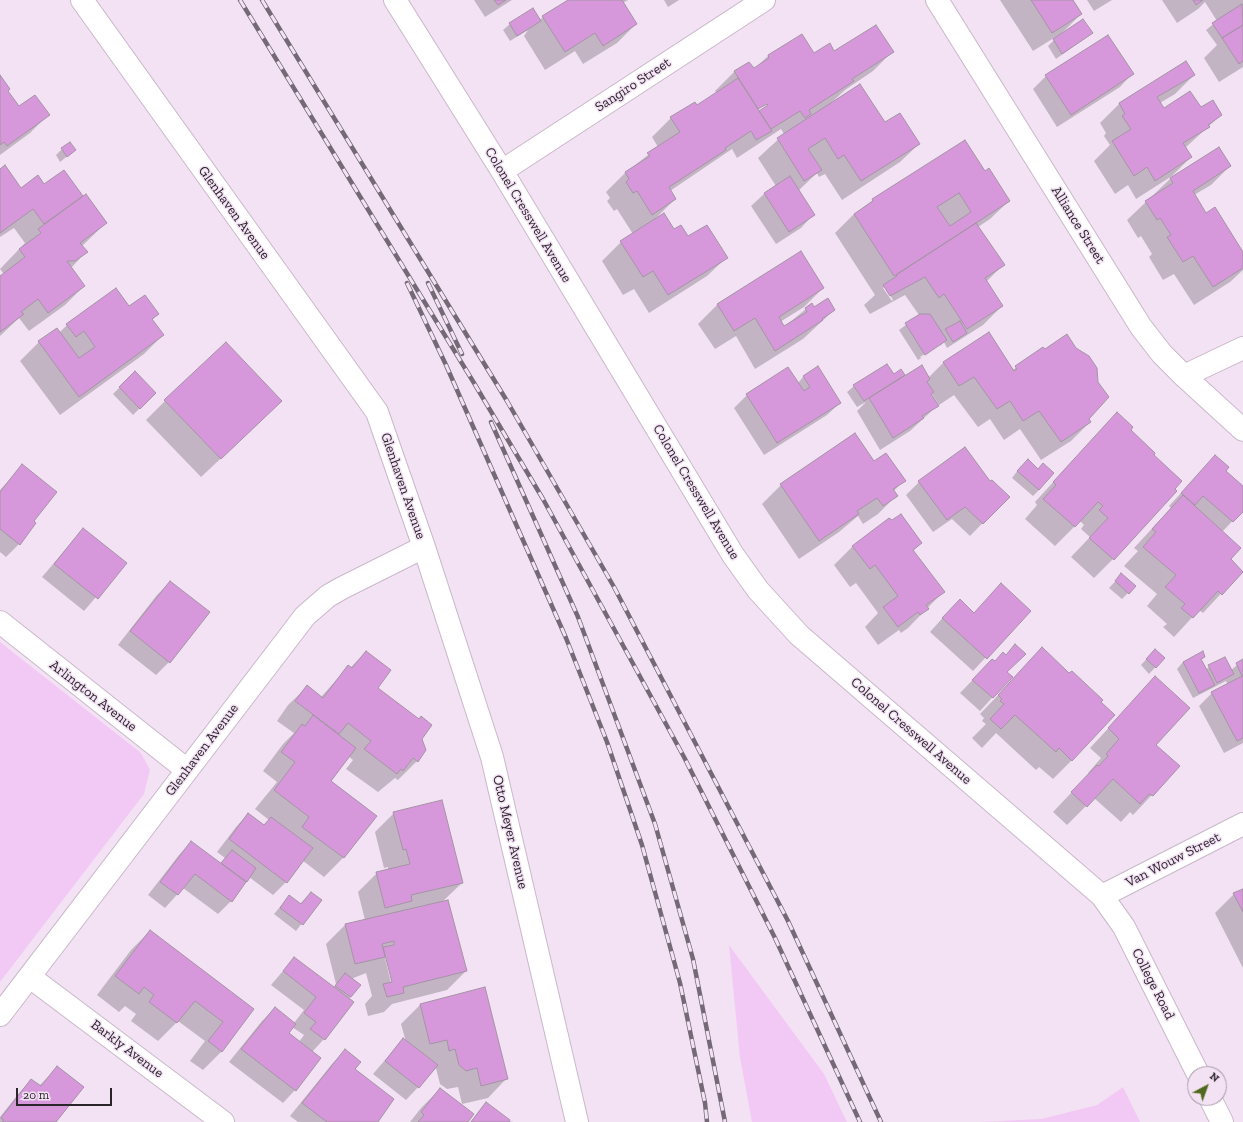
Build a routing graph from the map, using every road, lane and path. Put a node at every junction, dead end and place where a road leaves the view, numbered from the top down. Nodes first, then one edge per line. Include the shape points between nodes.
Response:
1 (82, 0) edge
2 (395, 0) edge
3 (764, 0) edge
4 (937, 0) edge
5 (502, 171) junction
6 (1243, 348) edge
7 (1184, 376) junction
8 (1243, 430) edge
9 (424, 547) junction
10 (0, 622) edge
11 (187, 770) junction
12 (1243, 824) edge
13 (1102, 896) junction
14 (30, 976) junction
15 (0, 1015) edge
16 (1194, 1066) edge
17 (1214, 1106) edge
18 (223, 1122) edge
19 (577, 1122) edge
20 (1222, 1122) edge

1 - 9 street, Glenhaven Avenue via 377,412
2 - 5 street, Colonel Cresswell Avenue
3 - 5 street, Sangiro Street
4 - 7 street, Alliance Street via 1141,327 1162,354
5 - 13 street, Colonel Cresswell Avenue via 729,549 758,590 798,635
6 - 7 street
7 - 8 street, Alliance Street
9 - 11 street, Glenhaven Avenue via 342,588 315,607 296,627
9 - 19 street, Otto Meyer Avenue via 492,757
10 - 11 street, Arlington Avenue
11 - 14 street, Glenhaven Avenue
12 - 13 street, Van Wouw Street
13 - 16 street, College Road via 1124,927
14 - 15 street, Glenhaven Avenue
14 - 18 street, Barkly Avenue
17 - 20 street

